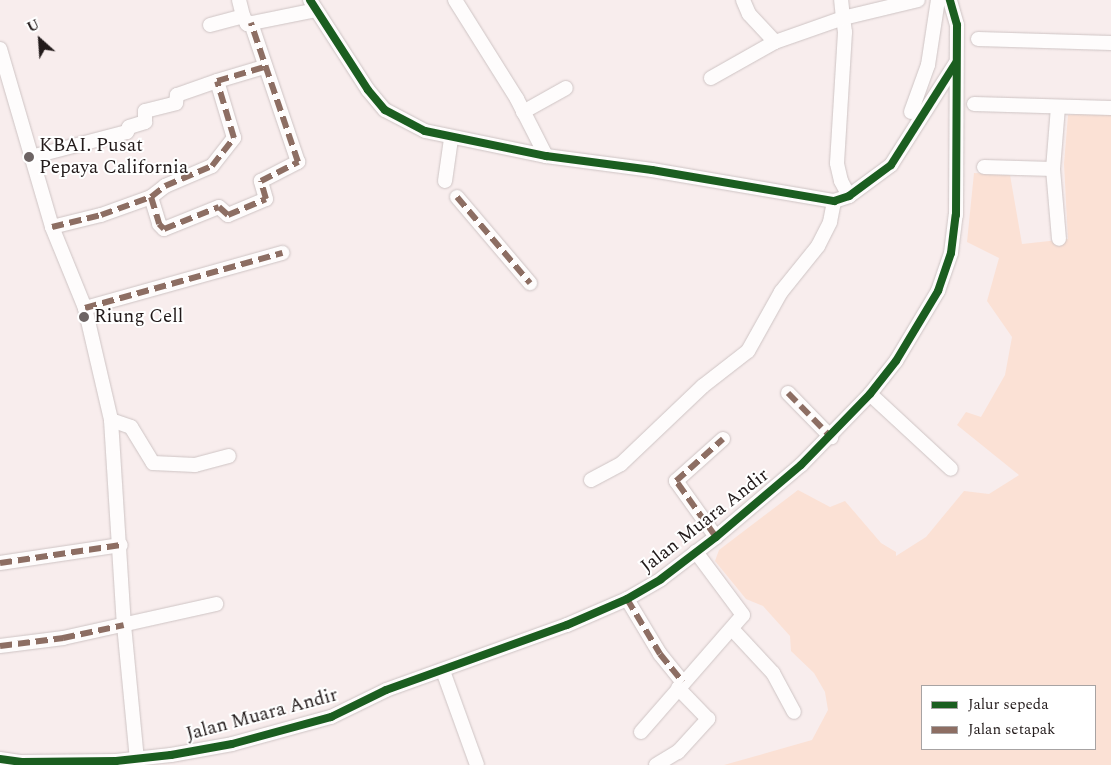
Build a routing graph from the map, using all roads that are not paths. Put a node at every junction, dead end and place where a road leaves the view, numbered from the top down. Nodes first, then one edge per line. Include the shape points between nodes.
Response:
1 (239, 0) edge
2 (455, 0) edge
3 (743, 0) edge
4 (842, 0) edge
5 (918, 0) edge
6 (938, 0) edge
7 (950, 0) edge
8 (313, 5) edge
9 (843, 18) junction
10 (247, 20) junction
11 (210, 25) dead end
12 (978, 39) dead end
13 (775, 42) junction
14 (1111, 43) edge
15 (0, 49) edge
16 (955, 64) junction
17 (264, 66) junction
18 (711, 78) dead end
19 (217, 81) junction
20 (566, 88) dead end
21 (974, 104) dead end
22 (1058, 107) junction
23 (1111, 108) edge
24 (523, 112) junction
25 (911, 112) dead end
26 (451, 139) junction
27 (546, 156) junction
28 (31, 157) junction
29 (984, 167) dead end
30 (1053, 169) junction
31 (445, 181) dead end
32 (849, 196) junction
33 (151, 197) junction
34 (457, 197) dead end
35 (834, 201) junction
36 (52, 227) junction
37 (1059, 239) dead end
38 (282, 253) dead end
39 (530, 282) dead end
40 (85, 308) junction
41 (788, 394) dead end
42 (870, 394) junction
43 (111, 420) junction
44 (831, 437) junction
45 (723, 439) dead end
46 (229, 456) dead end
47 (951, 468) dead end
48 (591, 480) dead end
49 (716, 537) junction
50 (121, 546) junction
51 (696, 552) junction
52 (0, 563) edge
53 (627, 599) junction
54 (216, 604) dead end
55 (124, 625) junction
56 (733, 630) junction
57 (0, 646) edge
58 (443, 671) junction
59 (681, 685) junction
60 (794, 712) dead end
61 (641, 732) dead end
62 (137, 758) junction
63 (0, 759) edge
64 (171, 760) edge
65 (22, 763) edge
66 (477, 765) edge
67 (656, 765) edge

1 - 10 street
2 - 24 street
3 - 13 street via 749,14
4 - 9 street
5 - 9 street
6 - 25 street via 928,65
7 - 16 street, Jalan Muara Andir via 957,25
8 - 10 street
8 - 26 street via 368,90 385,110 405,122
9 - 13 street
9 - 32 street via 845,32 837,162
10 - 11 street
10 - 17 street
12 - 14 street
13 - 18 street
15 - 28 street
16 - 32 street via 890,165
16 - 42 street, Jalan Muara Andir via 956,215 951,253 938,291 896,361
17 - 19 street
17 - 33 street via 298,162 261,181 266,199 228,215 219,207 164,228 159,224
19 - 28 street via 177,95 176,103 145,111 146,122 129,127 127,132
19 - 33 street via 234,140 204,172 165,186
20 - 24 street
21 - 22 street
22 - 23 street
22 - 30 street
24 - 27 street
26 - 27 street
26 - 31 street
27 - 35 street via 652,170
28 - 36 street
29 - 30 street
30 - 37 street
32 - 35 street
33 - 36 street via 101,215
34 - 39 street
35 - 48 street via 830,222 818,246 781,292 748,351 703,386 620,464
36 - 40 street
38 - 40 street
40 - 43 street
41 - 44 street
42 - 44 street, Jalan Muara Andir
42 - 47 street
43 - 46 street via 131,427 153,463 195,465
43 - 50 street
44 - 49 street, Jalan Muara Andir
45 - 49 street via 676,481
49 - 51 street, Jalan Muara Andir
50 - 52 street
50 - 55 street
51 - 53 street, Jalan Muara Andir via 661,579
51 - 56 street via 742,611 742,618
53 - 58 street, Jalan Muara Andir
53 - 59 street
54 - 55 street
55 - 57 street via 63,638
55 - 62 street
56 - 59 street
56 - 60 street via 772,673
58 - 64 street, Jalan Muara Andir via 386,690 331,717
58 - 66 street
59 - 61 street
59 - 67 street via 708,720 678,752
62 - 64 street, Jalan Muara Andir
62 - 65 street, Jalan Muara Andir
63 - 65 street, Jalan Muara Andir

